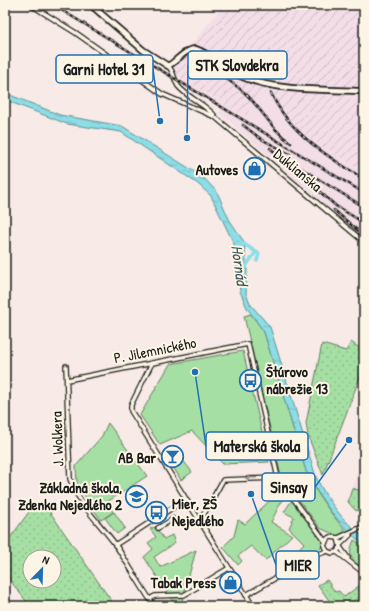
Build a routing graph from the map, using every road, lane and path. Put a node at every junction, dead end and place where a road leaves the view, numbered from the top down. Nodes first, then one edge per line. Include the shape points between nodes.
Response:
1 (31, 5) edge
2 (91, 5) edge
3 (168, 66) junction
4 (364, 91) edge
5 (190, 95) junction
6 (186, 104) junction
7 (216, 117) junction
8 (364, 242) edge
9 (152, 363) junction
10 (66, 366) dead end
11 (67, 380) junction
12 (278, 478) junction
13 (186, 499) junction
14 (173, 519) dead end
15 (200, 521) junction
16 (364, 526) edge
17 (158, 528) dead end
18 (316, 529) junction
19 (329, 537) junction
20 (345, 537) junction
21 (338, 538) junction
22 (325, 541) junction
23 (115, 545) junction
24 (324, 546) junction
25 (340, 546) junction
26 (327, 551) junction
27 (337, 552) junction
28 (314, 556) junction
29 (350, 560) junction
30 (229, 568) junction
31 (364, 573) edge
32 (246, 595) junction
33 (150, 599) junction
34 (154, 606) edge
35 (253, 606) edge

1 - 6 street via 76,33 162,94
2 - 3 main road via 143,50
3 - 4 main road via 188,50 196,49 243,77 279,86
3 - 5 street, Duklianska via 178,86
5 - 6 street
5 - 7 street, Duklianska
6 - 7 street
7 - 8 street, Duklianska
9 - 11 street, P. Jilemnického
9 - 12 street, P. Jilemnického via 248,344
9 - 13 street via 131,404 131,410
10 - 11 street, J. Wolkera
11 - 23 street, J. Wolkera via 70,479 83,505
12 -> 15 street via 223,480
12 - 18 street
13 - 15 street
13 - 23 street
14 - 17 street
15 - 30 street
16 - 20 street
18 - 19 street
18 - 22 street
19 - 21 street
19 - 22 street
20 - 21 street
20 - 25 street
21 - 25 street
22 - 24 street
23 - 33 street, J. Wolkera
24 - 26 street
24 - 28 street
25 - 27 street
25 - 29 street
26 - 27 street
26 - 28 street
27 - 29 street
28 - 32 street
29 - 31 street
30 - 32 street
30 - 33 street via 184,595 155,596
32 - 35 street
33 - 34 street, J. Wolkera

